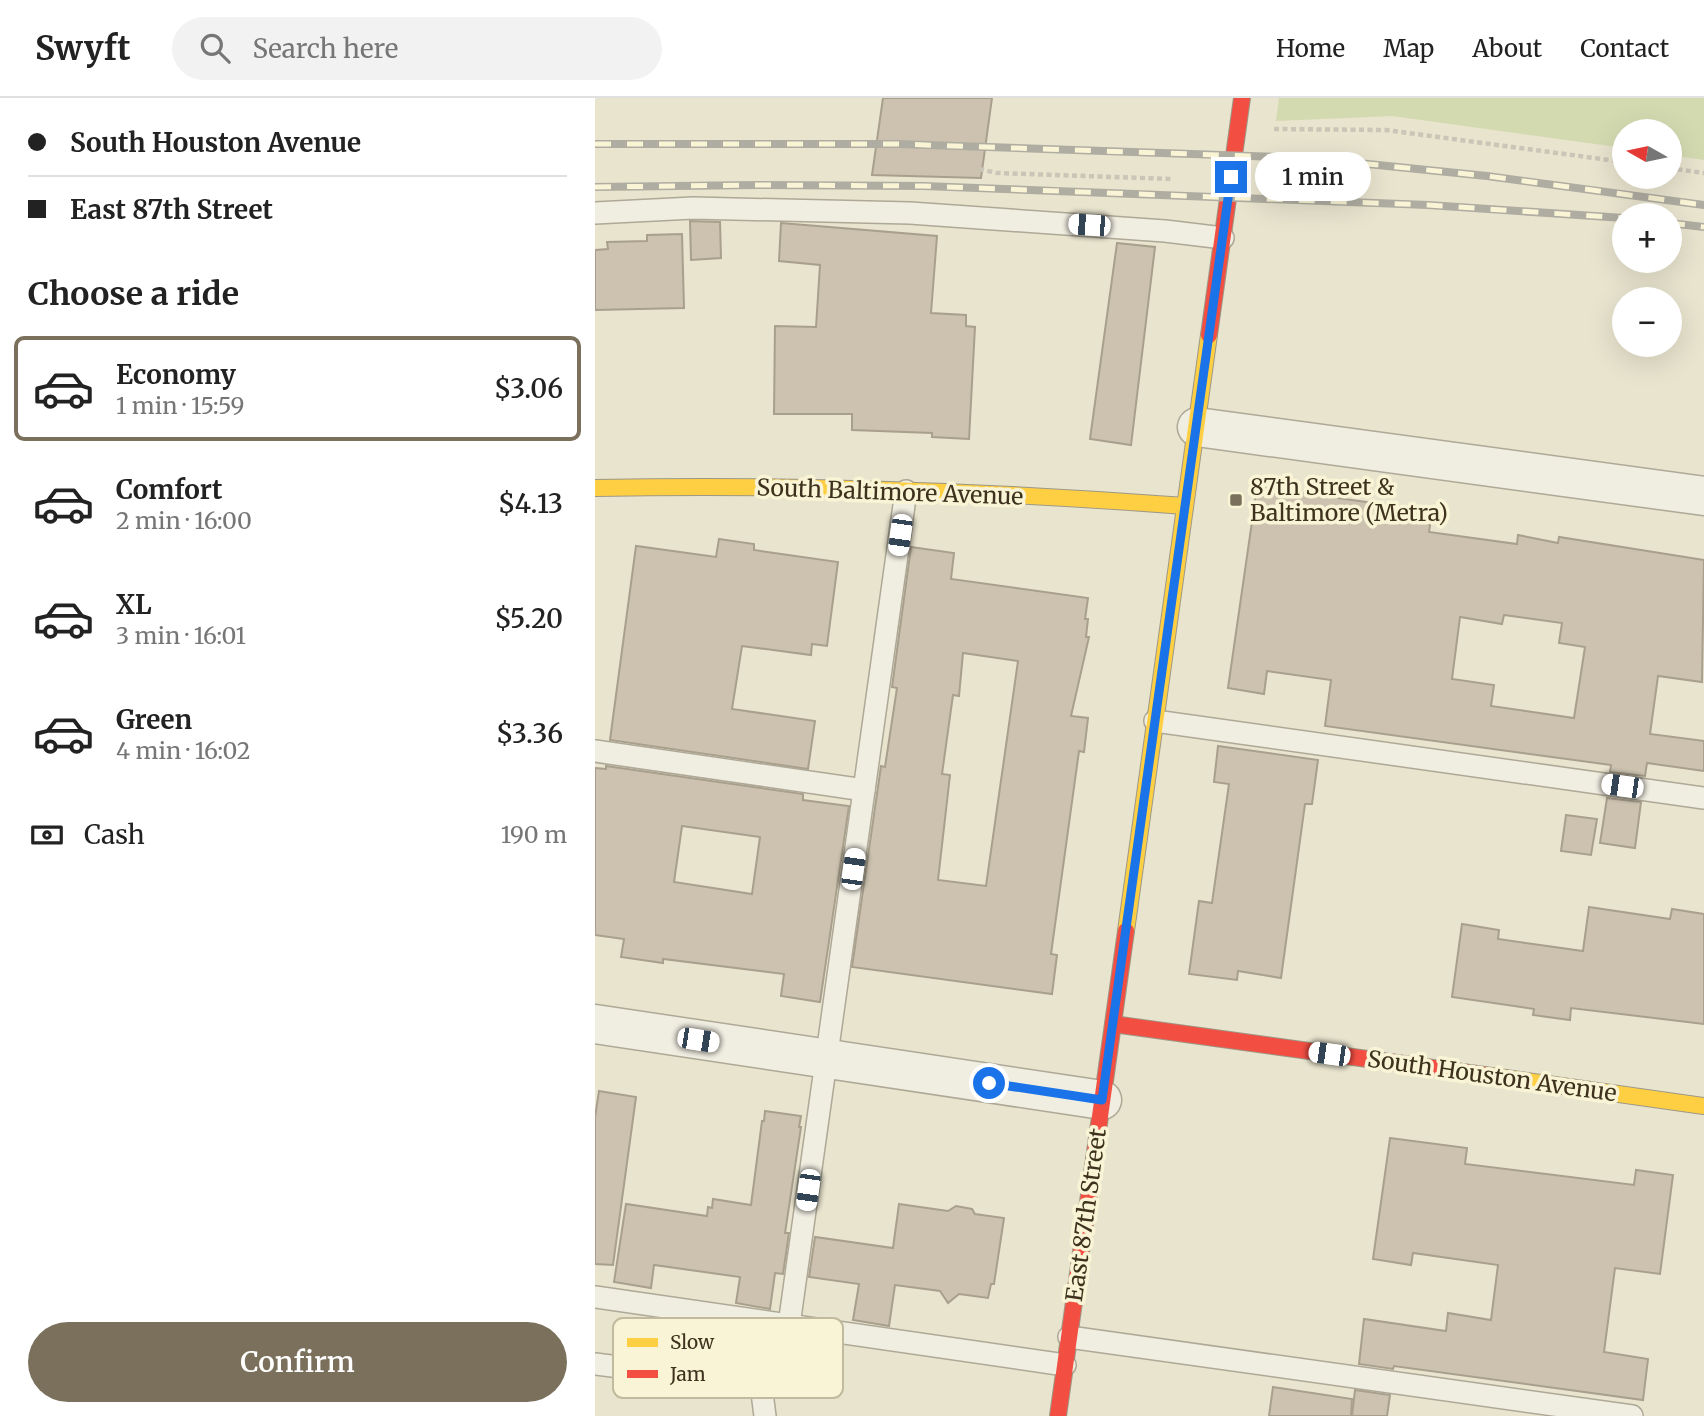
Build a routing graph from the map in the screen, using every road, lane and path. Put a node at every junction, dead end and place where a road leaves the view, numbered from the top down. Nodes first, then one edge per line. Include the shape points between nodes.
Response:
1 (1242, 98) edge
2 (1238, 125) junction
3 (1612, 160) edge
4 (979, 169) dead end
5 (1682, 170) edge
6 (1704, 173) edge
7 (1173, 179) dead end
8 (595, 213) edge
9 (1223, 238) junction
10 (1197, 427) junction
11 (595, 488) edge
12 (906, 491) junction
13 (1704, 496) edge
14 (1185, 506) junction
15 (1155, 721) junction
16 (595, 751) edge
17 (864, 790) junction
18 (1704, 798) edge
19 (595, 1024) edge
20 (1113, 1024) junction
21 (826, 1059) junction
22 (1102, 1100) junction
23 (1704, 1106) edge
24 (595, 1297) edge
25 (740, 1318) edge
26 (790, 1318) edge
27 (843, 1333) edge
28 (1069, 1336) junction
29 (595, 1364) edge
30 (613, 1366) edge
31 (1065, 1366) junction
32 (763, 1398) edge
33 (765, 1416) edge
34 (1058, 1416) edge
35 (1632, 1416) edge

1 - 2 main road, East 87th Street
2 - 3 path via 1290,131 1387,130
2 - 9 main road, East 87th Street
4 - 7 path
5 - 6 path
8 - 9 lane via 693,208 910,213
9 - 10 main road, East 87th Street
10 - 13 street
10 - 14 main road, East 87th Street
11 - 12 main road, South Baltimore Avenue
12 - 14 main road, South Baltimore Avenue
12 - 17 lane
14 - 15 main road, East 87th Street
15 - 18 lane
15 - 20 main road, East 87th Street
16 - 17 lane
17 - 21 lane
19 - 21 street
20 - 22 main road, East 87th Street
20 - 23 main road, South Houston Avenue
21 - 22 street
21 - 26 lane
22 - 28 main road, East 87th Street
24 - 25 lane
27 - 31 lane
28 - 31 main road, East 87th Street
28 - 35 lane
29 - 30 lane
31 - 34 main road, East 87th Street
32 - 33 lane

